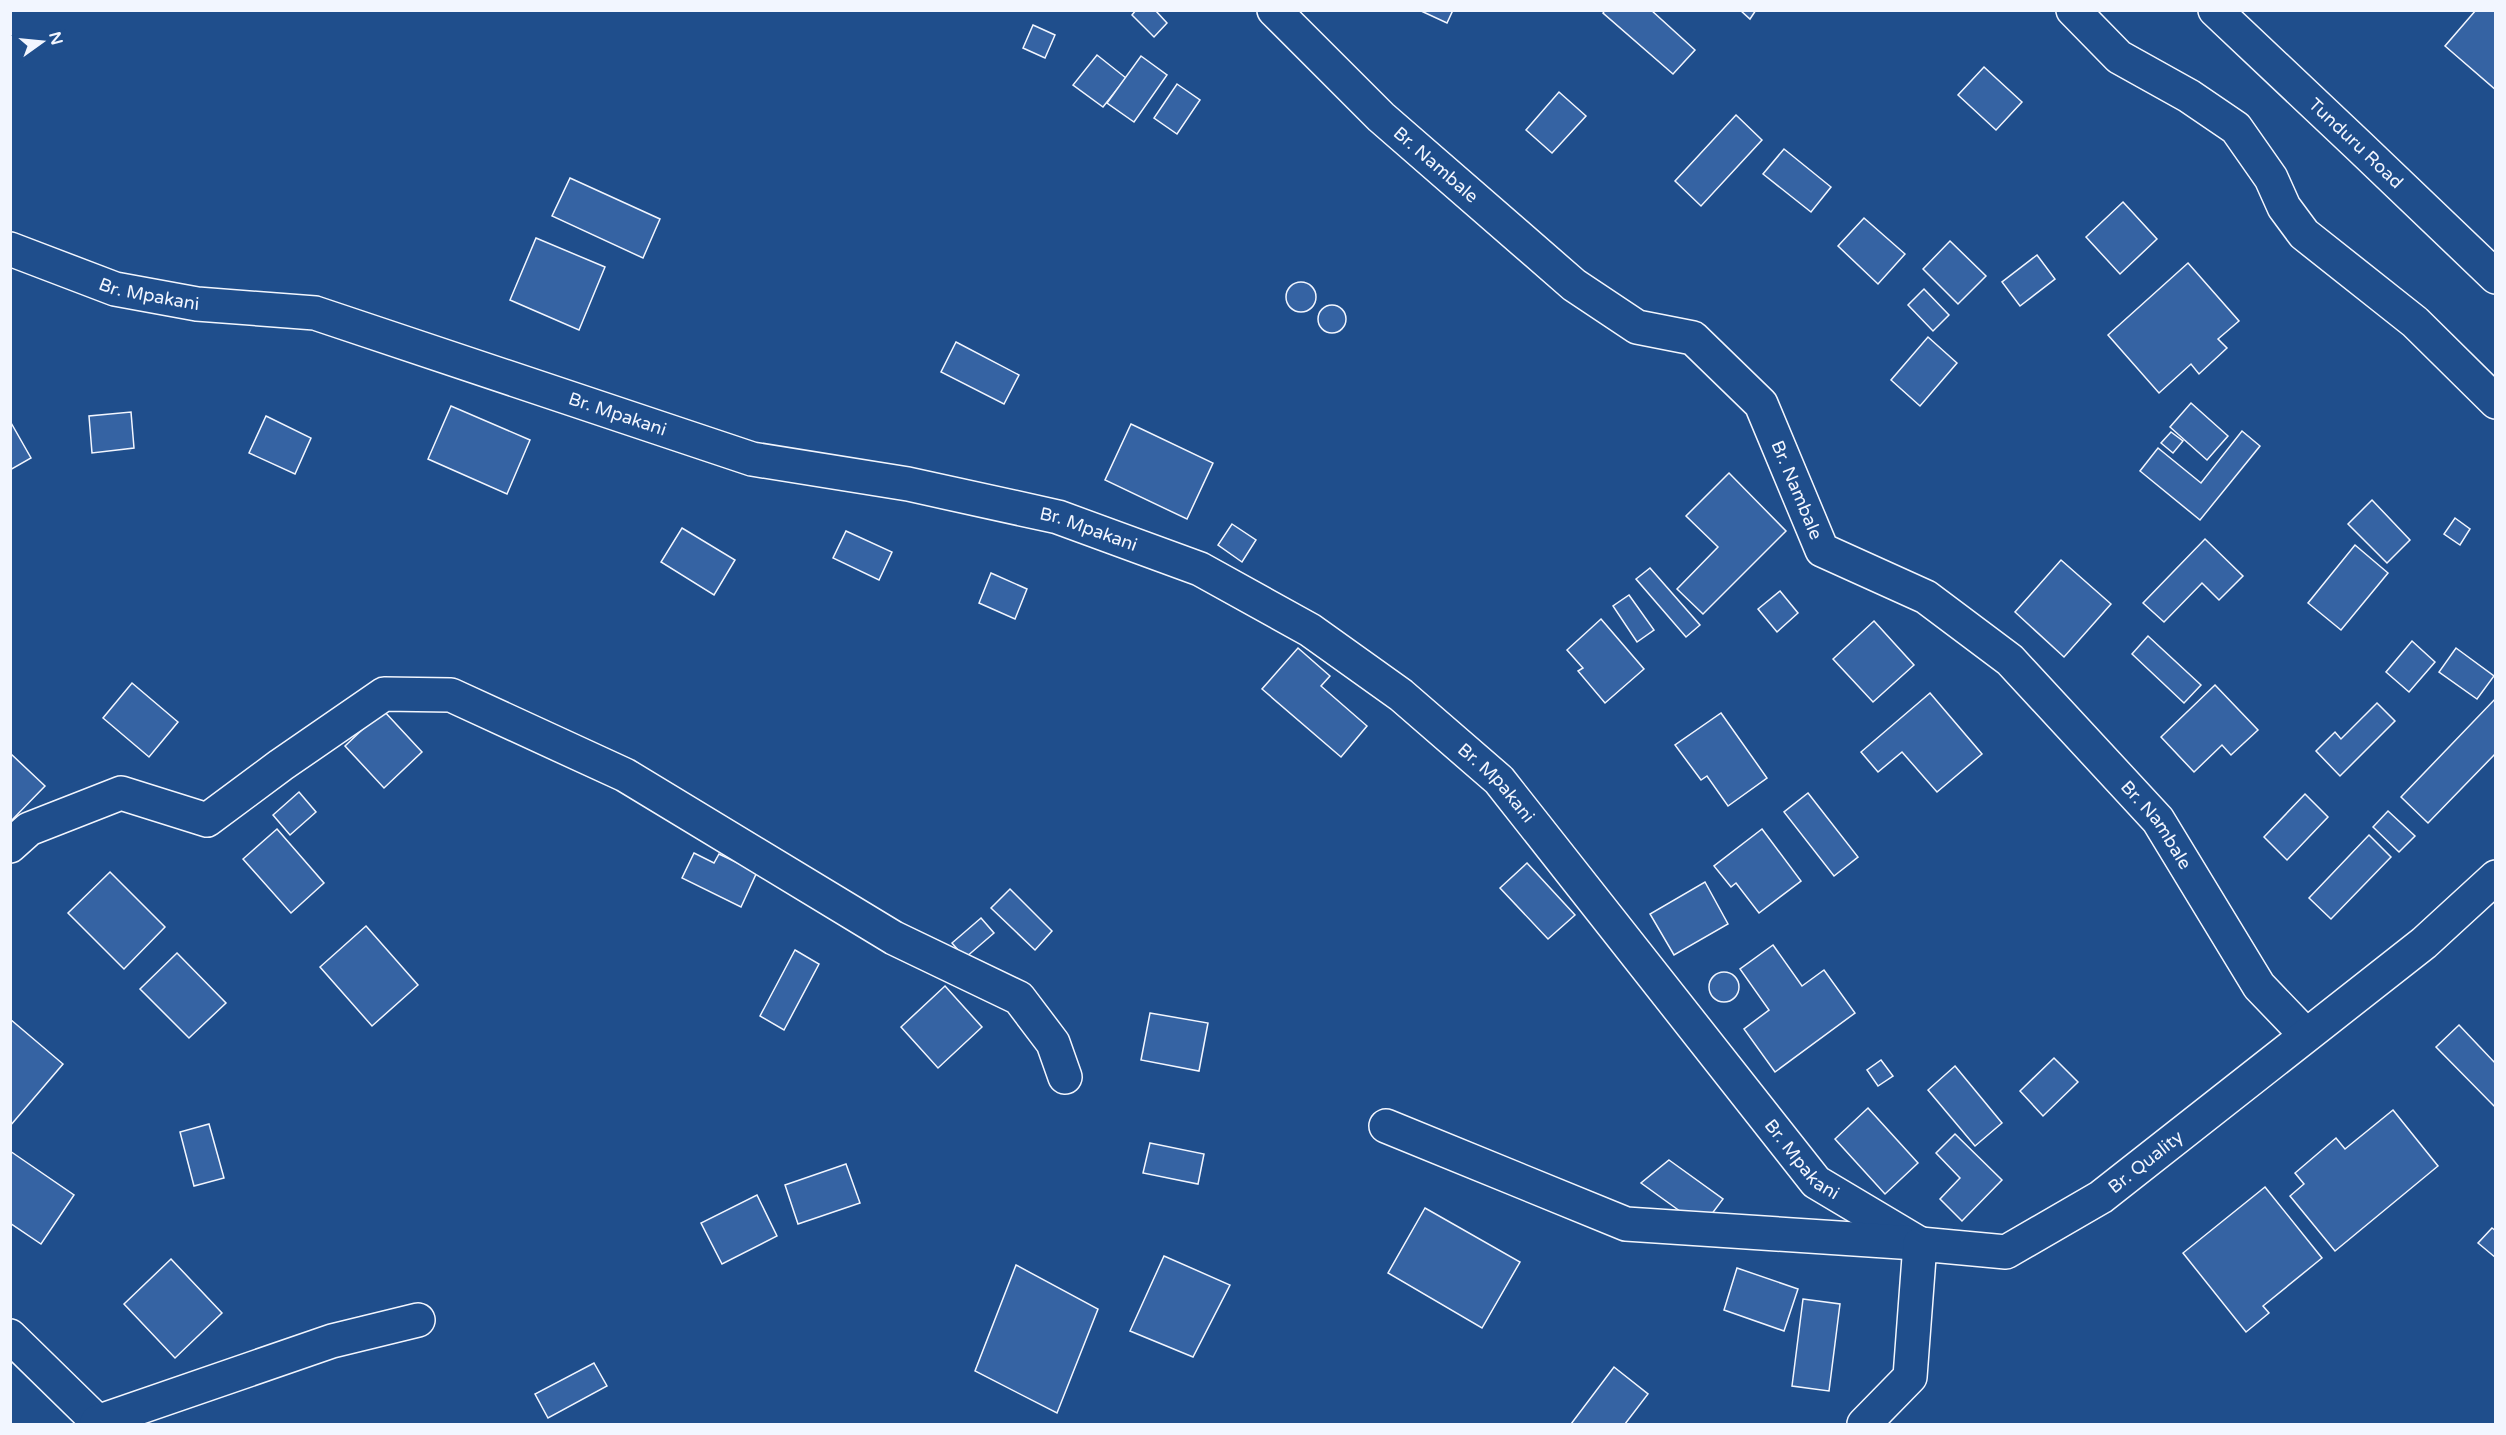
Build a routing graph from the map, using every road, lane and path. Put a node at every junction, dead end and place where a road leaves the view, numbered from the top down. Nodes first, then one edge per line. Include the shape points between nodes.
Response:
1 (1274, 10) edge
2 (2073, 10) edge
3 (2215, 10) edge
4 (10, 249) edge
5 (2496, 278) edge
6 (2496, 402) edge
7 (10, 846) edge
8 (2496, 877) edge
9 (2306, 1035) junction
10 (1065, 1077) dead end
11 (1386, 1126) dead end
12 (1920, 1244) junction
13 (418, 1320) dead end
14 (10, 1336) edge
15 (99, 1423) edge
16 (1864, 1425) edge

1 - 9 main road, Br. Nambale via 1381,117 1574,285 1637,327 1693,338 1761,404 1822,550 1926,597 2010,660 2158,820 2259,986
2 - 6 main road via 2119,57 2189,96 2235,129 2271,178 2284,207 2304,234 2415,322
3 - 5 main road, Tunduru Road
4 - 12 main road, Br. Mpakani via 115,289 197,304 315,314 752,459 908,484 1059,517 1200,568 1310,630 1401,694 1499,780 1816,1182
7 - 10 main road via 30,830 121,793 207,820 384,694 452,695 625,776 894,938 1019,998 1053,1043
8 - 9 main road, Br. Quality via 2424,943
9 - 12 main road, Br. Quality via 2100,1197 2006,1252
11 - 12 main road, Br. Quality via 1626,1224
12 - 16 main road via 1910,1377
13 - 15 main road via 332,1341
14 - 15 main road

